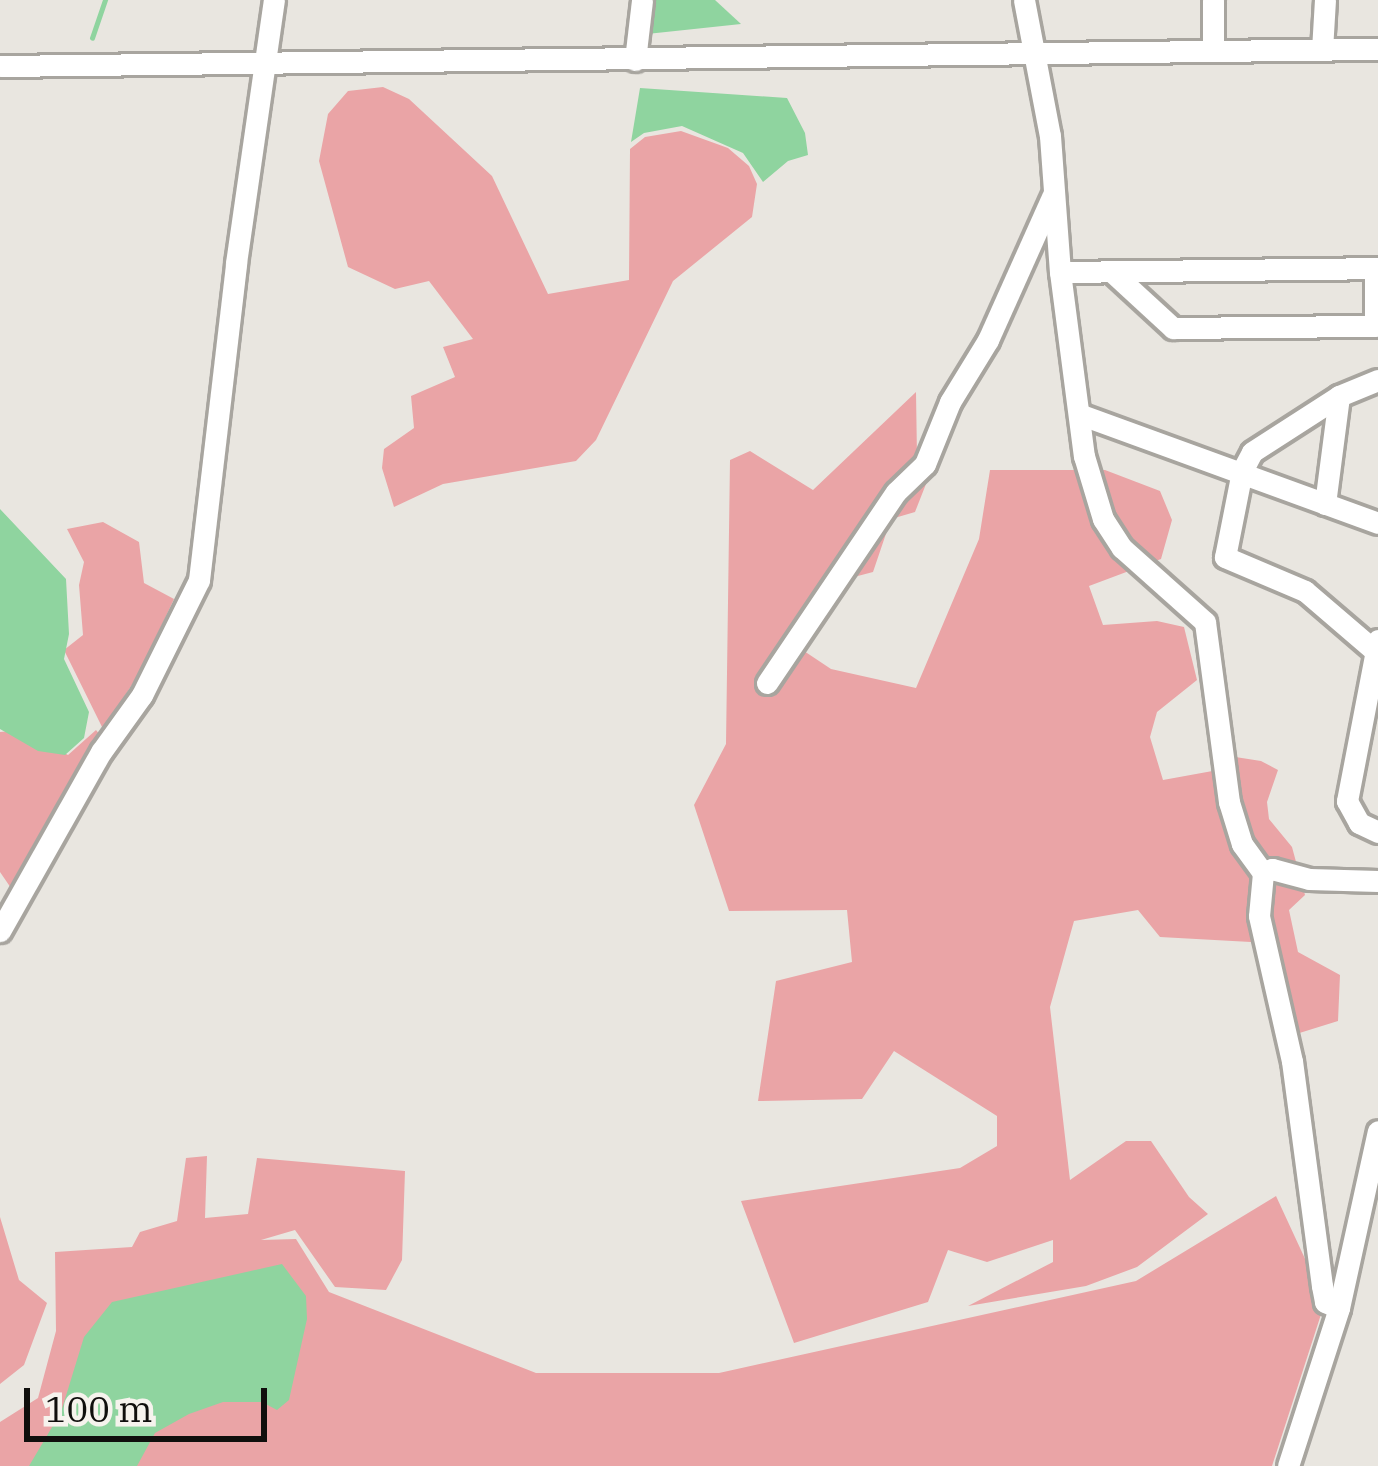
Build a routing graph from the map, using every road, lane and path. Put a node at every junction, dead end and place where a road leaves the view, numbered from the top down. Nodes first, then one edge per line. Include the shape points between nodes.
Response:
1 (274, 0) edge
2 (642, 0) edge
3 (1024, 0) edge
4 (1213, 0) edge
5 (1325, 0) edge
6 (1378, 49) edge
7 (1322, 50) junction
8 (1213, 51) junction
9 (1038, 53) junction
10 (638, 60) junction
11 (265, 61) junction
12 (0, 66) edge
13 (1052, 197) junction
14 (1377, 269) edge
15 (1060, 272) junction
16 (1112, 272) junction
17 (1378, 380) edge
18 (1339, 396) junction
19 (1079, 414) junction
20 (1242, 471) junction
21 (1325, 504) junction
22 (1378, 523) edge
23 (1377, 646) edge
24 (767, 683) dead end
25 (1378, 832) edge
26 (1263, 873) junction
27 (1378, 881) edge
28 (0, 931) edge
29 (1378, 1131) edge
30 (1371, 1199) edge
31 (1339, 1308) junction
32 (1288, 1466) edge

1 - 11 street
2 - 10 street
3 - 9 street
4 - 8 street
5 - 7 street
6 - 7 street
7 - 8 street
8 - 9 street
9 - 10 street
9 - 13 street
10 - 11 street
11 - 12 street
11 - 28 street via 199,580 142,695
13 - 15 street
13 - 24 street via 926,464 896,492
14 - 16 street
14 - 16 street via 1375,326 1173,328
15 - 16 street
15 - 19 street
17 - 18 street
18 - 20 street via 1252,452
18 - 21 street
19 - 20 street
19 - 26 street via 1103,519 1149,576 1205,622 1229,802 1242,844
20 - 21 street
20 - 23 street via 1225,557 1305,591
21 - 22 street
23 - 25 street via 1347,801 1359,823
26 - 27 street
26 - 31 street via 1259,916 1292,1061 1322,1286 1325,1302
29 - 30 street
30 - 31 street
31 - 32 street

